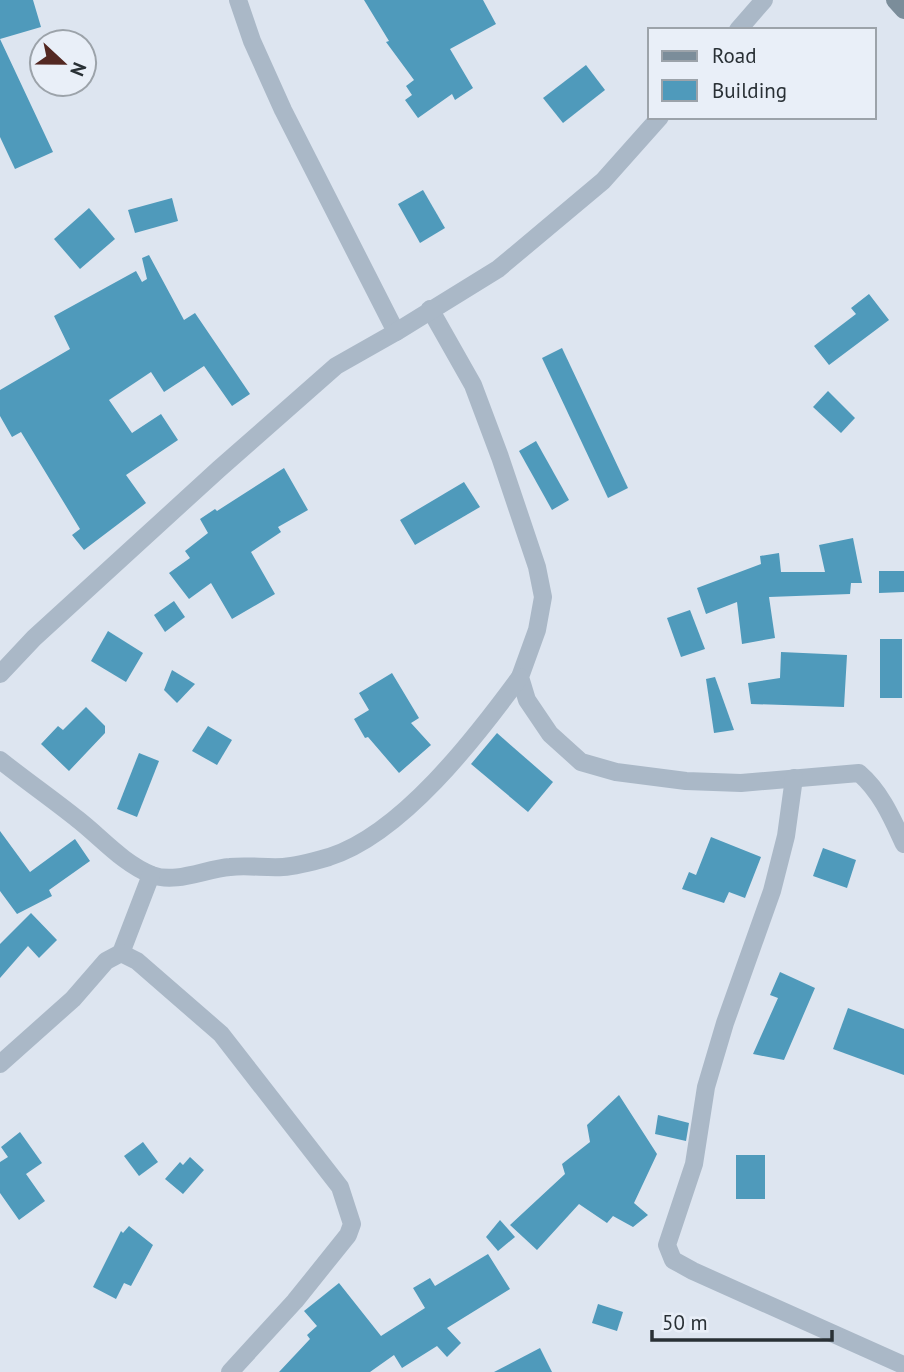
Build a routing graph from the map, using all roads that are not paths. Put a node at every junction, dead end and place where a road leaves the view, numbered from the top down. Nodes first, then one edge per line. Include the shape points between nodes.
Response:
1 (238, 0) edge
2 (764, 0) edge
3 (895, 0) edge
4 (904, 10) edge
5 (740, 28) edge
6 (658, 119) edge
7 (430, 309) junction
8 (396, 332) junction
9 (0, 674) edge
10 (520, 677) junction
11 (0, 760) edge
12 (794, 778) junction
13 (904, 844) edge
14 (151, 874) junction
15 (121, 953) junction
16 (0, 1064) edge
17 (904, 1364) edge
18 (230, 1372) edge
19 (901, 1372) edge

1 - 8 street via 283,110
2 - 5 street
3 - 4 main road
6 - 7 street via 603,181 498,269
7 - 8 street
7 - 10 street via 473,385 537,567 543,597
8 - 9 street via 336,366 34,638
10 - 12 street via 527,700 550,734 581,762 616,772 686,781 741,783
10 - 14 street via 426,790 357,845 284,867 230,867 167,879
11 - 14 street via 125,860
12 - 13 street via 859,774 888,809
12 - 17 street via 772,891 725,1023 710,1074 694,1164 667,1245 673,1260 693,1271
14 - 15 street
15 - 16 street via 106,961 73,999
15 - 18 street via 137,961 221,1034 340,1188 350,1213 348,1235 335,1253
17 - 19 street

